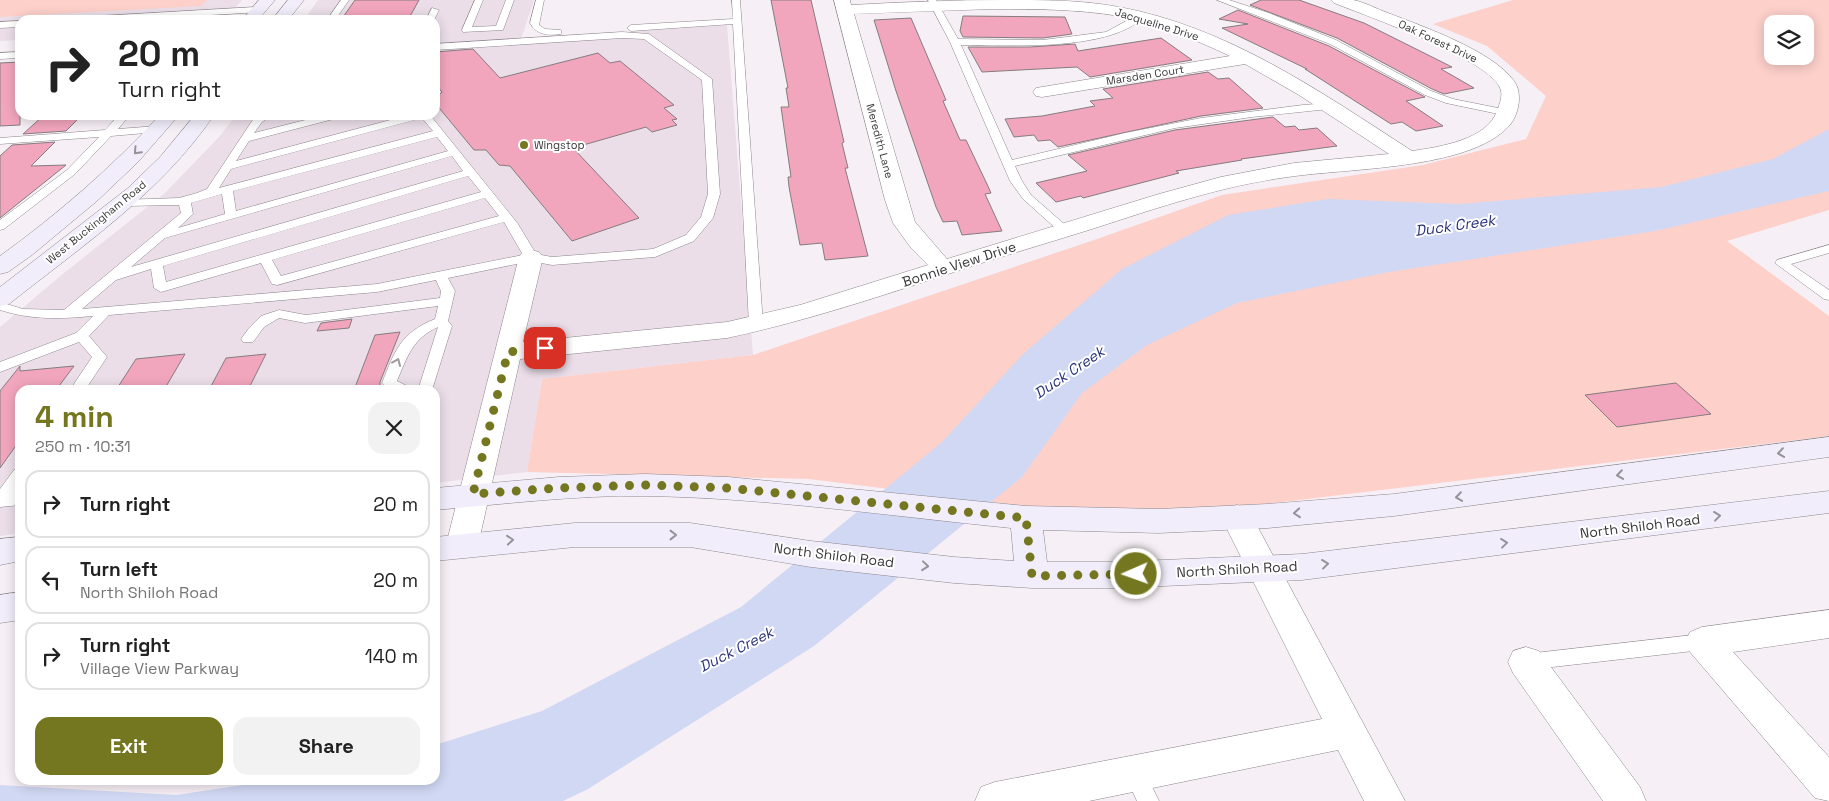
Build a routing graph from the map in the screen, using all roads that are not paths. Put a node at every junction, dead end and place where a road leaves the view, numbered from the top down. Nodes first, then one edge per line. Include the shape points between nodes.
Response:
1 (296, 0) edge
2 (345, 0) edge
3 (479, 0) edge
4 (510, 0) edge
5 (540, 0) edge
6 (736, 0) edge
7 (1221, 0) edge
8 (1343, 0) edge
9 (933, 2) edge
10 (843, 5) edge
11 (258, 10) edge
12 (435, 10) dead end
13 (170, 15) edge
14 (284, 15) edge
15 (334, 15) edge
16 (432, 15) edge
17 (1140, 17) junction
18 (737, 21) junction
19 (15, 24) edge
20 (0, 25) edge
21 (955, 42) junction
22 (440, 47) edge
23 (15, 55) edge
24 (0, 56) edge
25 (1248, 58) junction
26 (1042, 92) dead end
27 (1329, 106) junction
28 (1508, 114) junction
29 (120, 120) edge
30 (201, 120) edge
31 (260, 120) edge
32 (319, 120) edge
33 (402, 120) edge
34 (429, 120) edge
35 (163, 122) edge
36 (109, 132) junction
37 (439, 133) junction
38 (245, 139) junction
39 (0, 140) edge
40 (455, 152) junction
41 (1407, 158) junction
42 (1009, 164) junction
43 (227, 167) junction
44 (471, 172) junction
45 (227, 189) junction
46 (488, 194) junction
47 (204, 195) junction
48 (184, 200) junction
49 (124, 202) junction
50 (232, 216) junction
51 (507, 218) junction
52 (0, 226) edge
53 (1066, 230) junction
54 (160, 237) junction
55 (1829, 249) edge
56 (531, 257) junction
57 (265, 258) junction
58 (5, 260) edge
59 (156, 264) junction
60 (943, 268) junction
61 (441, 276) junction
62 (111, 277) junction
63 (160, 288) junction
64 (302, 295) junction
65 (1829, 296) edge
66 (0, 298) edge
67 (446, 301) junction
68 (0, 306) edge
69 (147, 308) junction
70 (105, 311) junction
71 (67, 314) junction
72 (291, 314) junction
73 (441, 321) junction
74 (756, 324) junction
75 (81, 336) junction
76 (248, 339) dead end
77 (508, 352) junction
78 (0, 367) edge
79 (80, 385) edge
80 (393, 385) edge
81 (427, 385) edge
82 (1829, 447) edge
83 (15, 481) edge
84 (473, 494) junction
85 (440, 498) edge
86 (15, 500) edge
87 (1, 501) edge
88 (1829, 502) edge
89 (1237, 517) junction
90 (1026, 518) junction
91 (448, 547) edge
92 (15, 550) edge
93 (0, 552) edge
94 (1262, 568) junction
95 (1032, 576) junction
96 (15, 607) edge
97 (0, 609) edge
98 (1829, 624) edge
99 (1702, 642) junction
100 (1526, 662) joint
101 (1348, 731) junction
102 (1829, 785) edge
103 (1142, 787) edge
104 (995, 801) edge
105 (1385, 801) edge
106 (1626, 801) edge

1 - 14 main road
2 - 15 lane
3 - 4 lane via 466,30 500,28
5 - 18 lane via 534,23 539,30 546,32
6 - 18 lane
7 - 28 lane via 1333,42 1428,94
8 - 28 street, Oak Forest Drive via 1425,34 1485,64 1506,82 1510,90
9 - 10 street, Jacqueline Drive
9 - 17 street, Jacqueline Drive via 1088,7
9 - 21 lane
10 - 60 street, Meredith Lane via 904,224
11 - 13 lane
12 - 16 lane
17 - 21 lane via 1114,32 1052,42
17 - 25 street, Jacqueline Drive via 1184,31
18 - 74 lane
19 - 20 lane
21 - 42 lane
22 - 56 lane via 646,36 707,79 714,194 707,218 690,238 654,253 552,261
23 - 24 lane
25 - 26 street, Marsden Court
25 - 27 street, Jacqueline Drive
27 - 41 street, Jacqueline Drive
27 - 42 lane via 1197,121
28 - 41 street via 1494,132 1478,140 1441,152
29 - 36 lane
30 - 49 main road, West Buckingham Road via 174,154
31 - 38 lane
32 - 38 lane
33 - 43 lane
34 - 37 lane
35 - 36 lane
35 -> 58 main road, West Buckingham Road via 120,170 78,207
36 - 39 lane
36 - 52 lane via 71,172
37 - 40 lane
37 - 45 lane
38 - 43 lane
40 - 44 lane
40 - 50 lane
41 - 53 street, Bonnie View Drive via 1329,165 1244,178
42 - 53 lane via 1027,197
43 - 47 lane via 211,191
44 - 46 lane
44 - 59 lane
45 - 47 lane
45 - 50 lane
46 - 51 lane
46 - 57 lane
47 - 48 lane
48 - 49 lane
48 - 54 lane via 187,214
49 - 66 main road, West Buckingham Road
50 - 54 lane
51 - 56 lane
51 - 57 lane via 277,282
53 - 60 street, Bonnie View Drive
54 - 62 lane
55 - 65 lane via 1781,263
56 - 61 lane
56 - 77 street
57 - 63 lane
59 - 62 lane
59 - 63 lane
60 - 74 street, Bonnie View Drive via 862,296
61 - 64 lane via 377,288
61 - 67 lane via 448,291
62 - 71 lane
63 - 69 lane
64 - 69 lane
64 - 72 lane
67 - 72 lane via 305,319
67 - 73 lane
68 - 71 lane via 22,313
69 - 70 lane
70 - 71 lane
70 - 75 lane
72 - 76 lane via 262,320
80 -> 73 lane via 388,383 406,341 421,328
73 - 81 lane via 445,326
74 - 77 street, Bonnie View Drive
75 - 78 lane
75 - 79 lane via 100,356
77 - 84 street
82 -> 89 main road via 1394,505
83 - 87 lane
84 - 85 main road
84 - 90 main road via 645,485 728,488
84 - 91 street
86 - 87 lane
94 -> 88 main road, North Shiloh Road via 1302,567
89 - 90 main road via 1159,521
89 - 94 street
90 - 95 main road
91 -> 95 main road, North Shiloh Road via 575,535 690,535 811,554
92 - 93 main road
94 - 95 main road, North Shiloh Road
94 - 101 street
96 - 97 main road
98 - 99 street
99 - 100 lane
99 - 102 street
100 - 106 street
101 - 103 street
101 - 105 street
103 - 104 street

